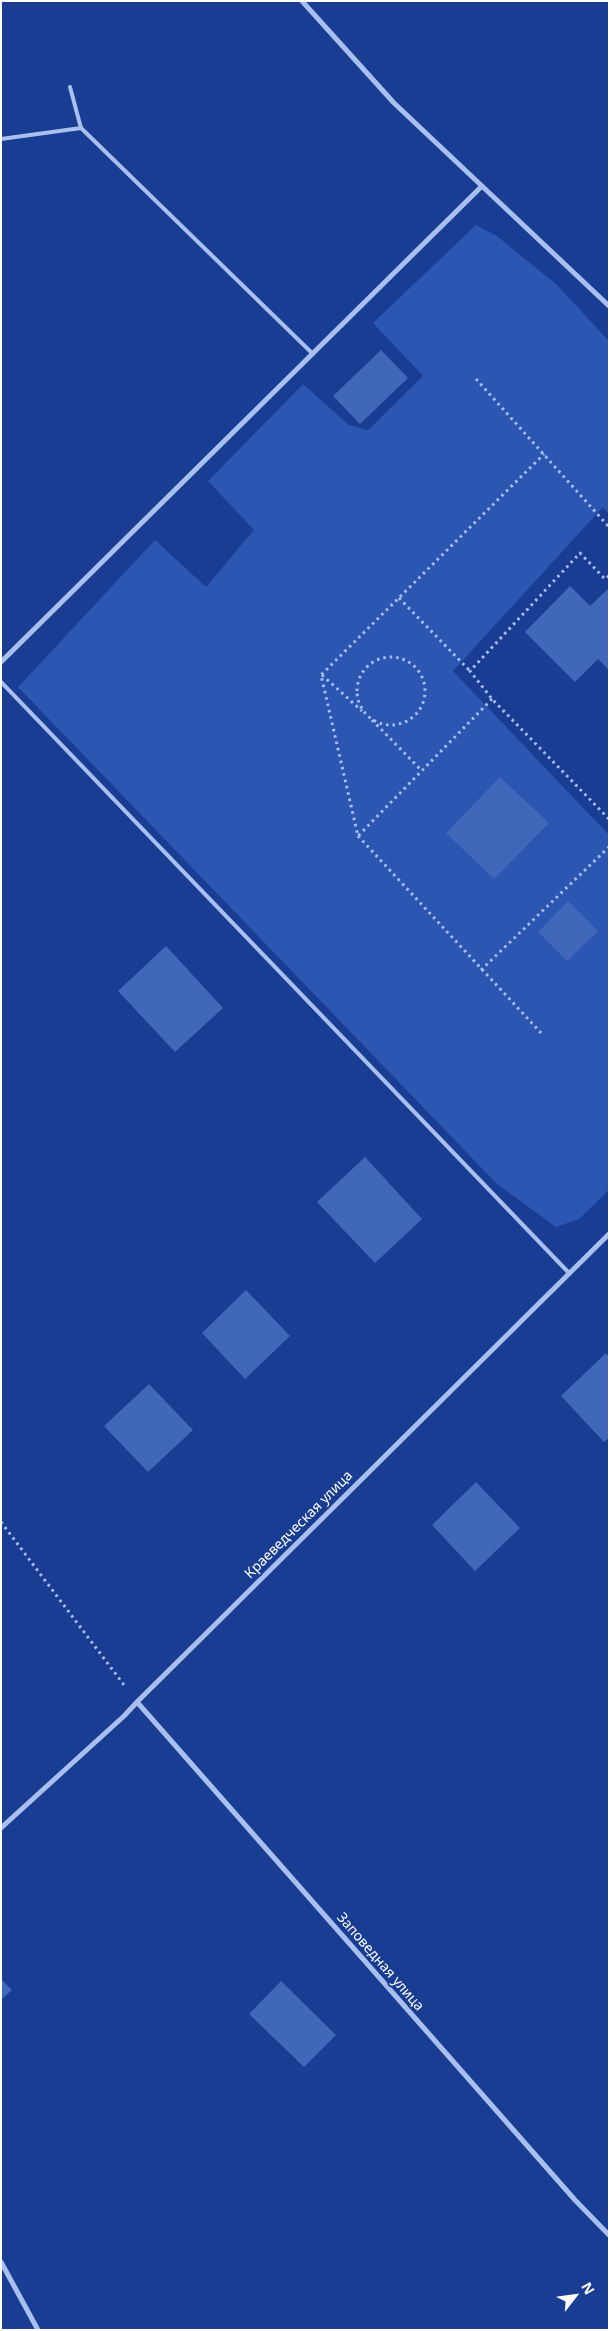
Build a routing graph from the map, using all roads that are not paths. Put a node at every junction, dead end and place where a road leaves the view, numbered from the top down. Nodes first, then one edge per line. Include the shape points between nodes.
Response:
1 (302, 1) edge
2 (70, 88) dead end
3 (81, 128) junction
4 (1, 140) edge
5 (482, 186) junction
6 (609, 306) edge
7 (313, 354) junction
8 (1, 662) edge
9 (1, 682) edge
10 (609, 1234) edge
11 (569, 1273) junction
12 (137, 1702) junction
13 (1, 1828) edge
14 (609, 2234) edge
15 (1, 2262) edge
16 (38, 2330) edge

1 - 5 street via 394,103
2 - 3 lane
3 - 4 lane
3 - 7 lane
5 - 6 street
5 - 7 street
7 - 8 street
9 - 11 lane
10 - 11 street, Краеведческая улица
11 - 12 street, Краеведческая улица
12 - 13 street, Краеведческая улица
12 - 14 street, Заповедная улица via 568,2193
15 - 16 street

